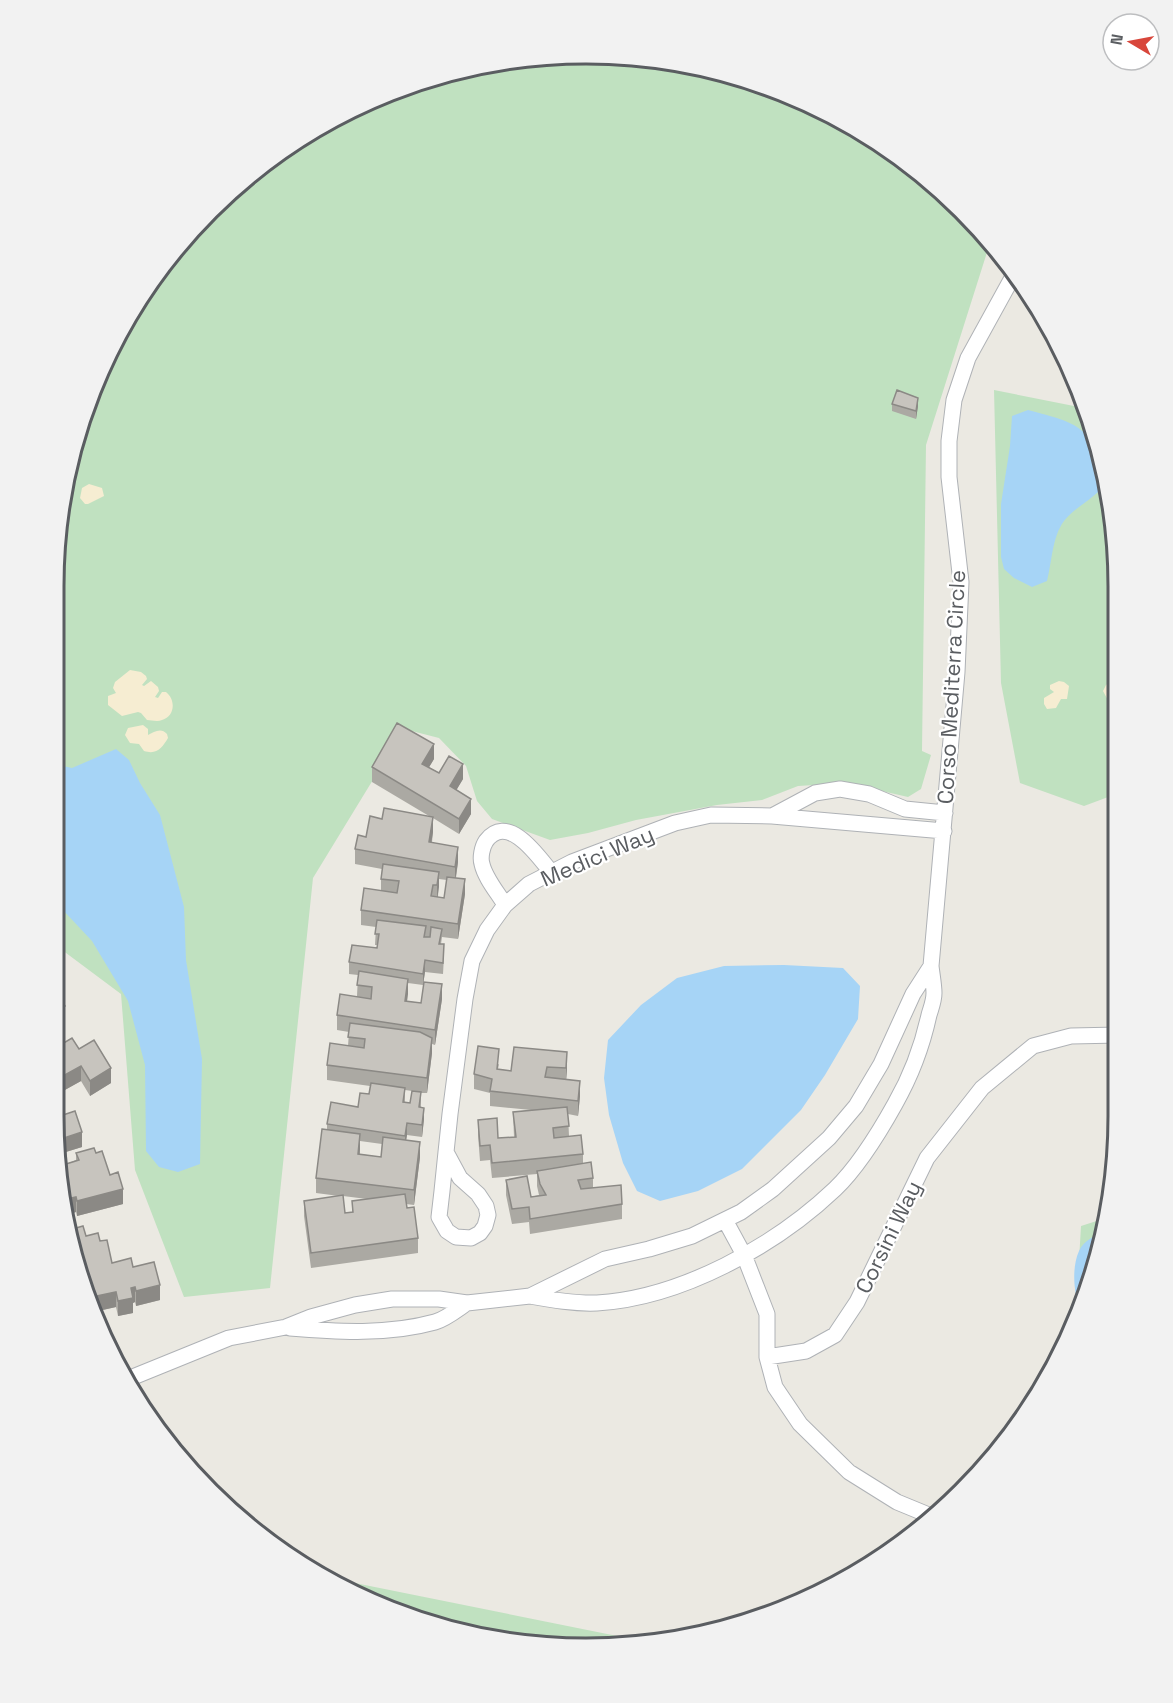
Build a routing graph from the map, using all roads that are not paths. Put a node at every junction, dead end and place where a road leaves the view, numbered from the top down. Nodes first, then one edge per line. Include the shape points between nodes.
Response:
1 (1010, 281) edge
2 (945, 813) junction
3 (772, 816) junction
4 (944, 831) junction
5 (551, 873) junction
6 (505, 905) junction
7 (931, 966) junction
8 (1108, 1035) edge
9 (446, 1152) junction
10 (725, 1220) junction
11 (744, 1255) junction
12 (530, 1296) junction
13 (467, 1303) junction
14 (286, 1327) junction
15 (767, 1357) junction
16 (133, 1377) edge
17 (925, 1514) edge

1 - 2 street, Corso Mediterra Circle via 968,358 954,400 949,477 961,582
2 - 3 street, Medici Way via 905,809 869,794 840,789 815,793
2 - 4 street, Corso Mediterra Circle
3 - 4 street, Medici Way
3 - 5 street, Medici Way via 711,815 675,824
4 - 7 street, Corso Mediterra Circle
5 - 6 street, Medici Way via 529,884
5 - 6 street via 514,834 493,834 484,844 481,863
6 - 9 street, Medici Way via 472,961
7 - 10 street, Corso Mediterra Circle via 856,1106 773,1189
7 - 11 street, Corso Mediterra Circle via 934,993 923,1041 906,1085 879,1132 837,1188 791,1227
8 - 15 street, Corsini Way via 1071,1036 1033,1046 982,1088 927,1158 857,1302 835,1335 806,1351
9 - 9 street, Medici Way via 460,1178 486,1206 485,1226 471,1238 456,1237 439,1217
10 - 11 street
10 - 12 street, Corso Mediterra Circle via 692,1236 605,1259
11 - 12 street, Corso Mediterra Circle via 694,1280 637,1296 597,1303
11 - 15 street via 767,1314
12 - 13 street, Corso Mediterra Circle
13 - 14 street, Corso Mediterra Circle via 392,1299 355,1305
13 - 14 street, Corso Mediterra Circle via 437,1322 379,1331
14 - 16 street, Corso Mediterra Circle via 229,1338
15 - 17 street via 775,1387 800,1425 849,1472 897,1502

